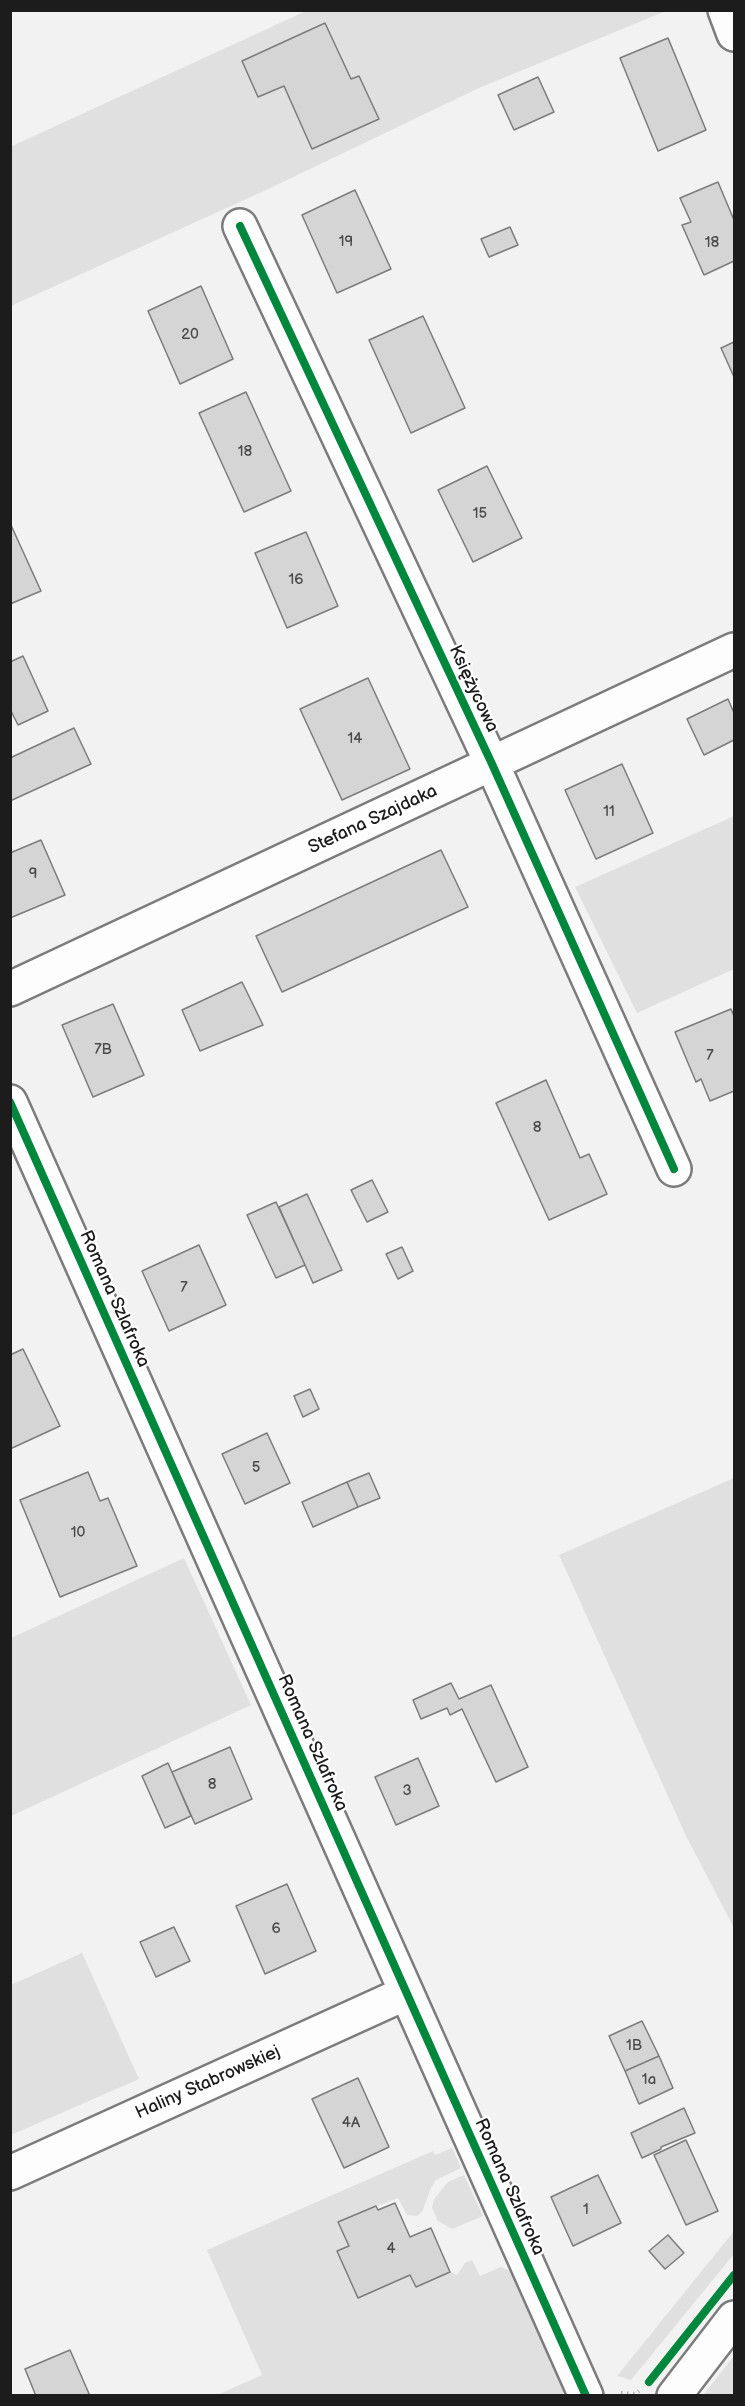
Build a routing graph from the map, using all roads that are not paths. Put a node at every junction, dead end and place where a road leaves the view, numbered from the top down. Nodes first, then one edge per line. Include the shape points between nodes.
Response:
1 (725, 10) edge
2 (735, 34) edge
3 (240, 226) dead end
4 (735, 650) edge
5 (492, 764) junction
6 (10, 989) edge
7 (10, 1102) edge
8 (674, 1169) dead end
9 (406, 1993) junction
10 (10, 2173) edge
11 (735, 2318) edge
12 (586, 2396) edge
13 (674, 2396) edge

1 - 2 street
3 - 5 street, Księżycowa
4 - 5 street, Stefana Szajdaka
5 - 6 street, Stefana Szajdaka
5 - 8 street, Księżycowa
7 - 9 street, Romana Szlafroka
9 - 10 street, Haliny Stabrowskiej
9 - 12 street, Romana Szlafroka
11 - 13 street

